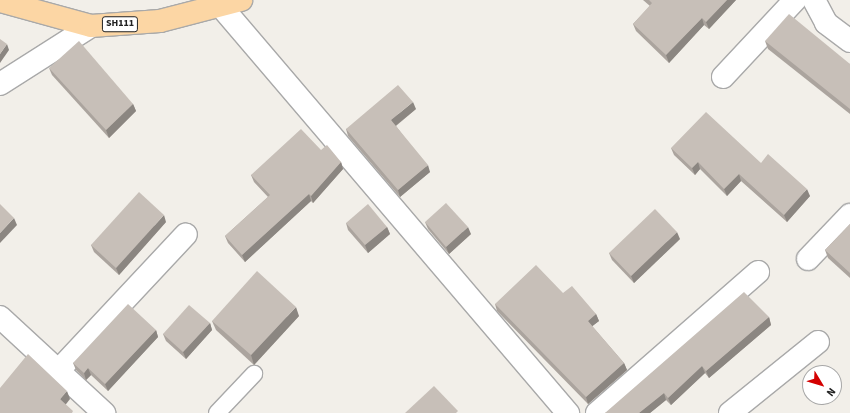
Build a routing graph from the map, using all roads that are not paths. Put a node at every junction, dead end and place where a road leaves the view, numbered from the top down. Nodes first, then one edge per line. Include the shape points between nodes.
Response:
1 (241, 0) edge
2 (795, 0) edge
3 (814, 0) edge
4 (0, 1) edge
5 (219, 4) junction
6 (91, 26) junction
7 (850, 41) edge
8 (723, 77) dead end
9 (0, 84) edge
10 (850, 215) edge
11 (186, 234) dead end
12 (808, 259) dead end
13 (758, 272) dead end
14 (2, 323) edge
15 (818, 342) dead end
16 (58, 371) junction
17 (254, 374) dead end
18 (104, 413) edge
19 (217, 413) edge
20 (568, 413) edge
21 (597, 413) edge
22 (730, 413) edge

1 - 5 main road, SH111
2 - 8 street
3 - 7 street via 826,23
4 - 6 main road, SH111
5 - 6 main road, SH111 via 160,21
5 - 20 street
6 - 9 street
10 - 12 street
11 - 16 street
13 - 21 street
14 - 16 street
15 - 22 street
16 - 18 street
17 - 19 lane

